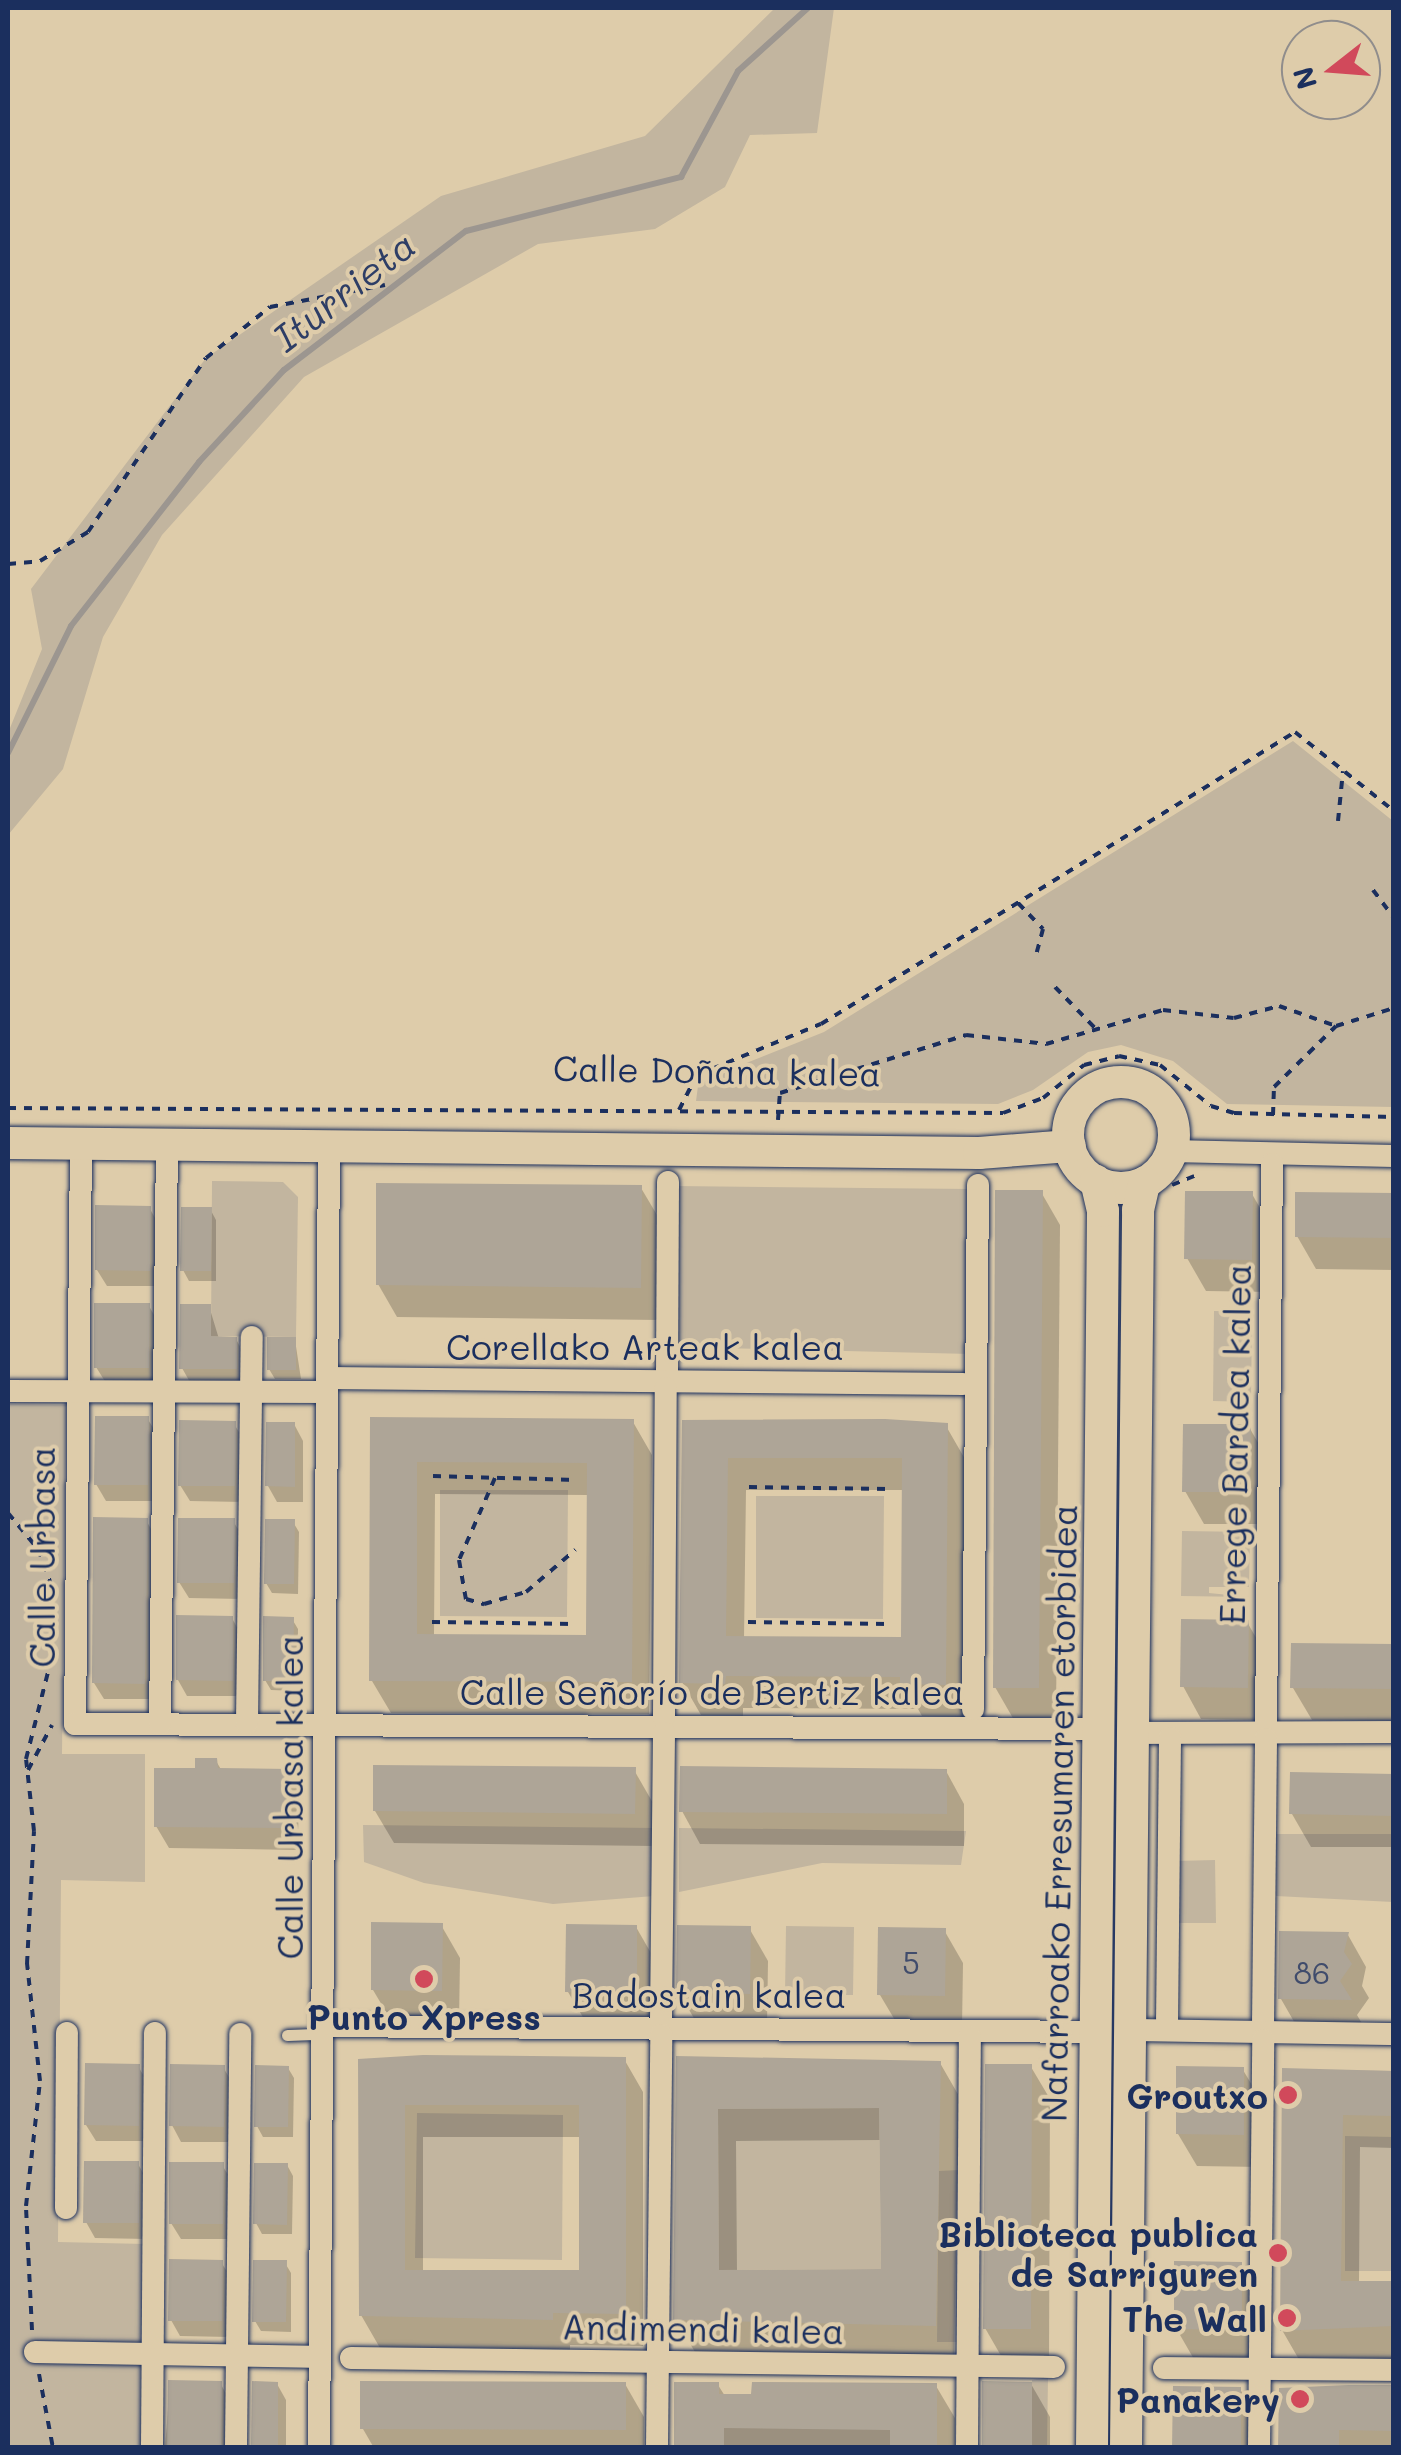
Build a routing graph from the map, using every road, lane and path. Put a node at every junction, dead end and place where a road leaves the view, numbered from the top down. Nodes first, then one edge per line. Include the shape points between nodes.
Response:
1 (385, 285) dead end
2 (8, 564) edge
3 (1344, 771) junction
4 (1394, 811) edge
5 (1338, 821) dead end
6 (1372, 890) dead end
7 (1018, 903) junction
8 (1394, 918) edge
9 (1037, 952) dead end
10 (1054, 986) dead end
11 (1393, 1010) edge
12 (1336, 1026) junction
13 (1095, 1028) junction
14 (8, 1108) edge
15 (679, 1110) junction
16 (779, 1111) junction
17 (1272, 1116) junction
18 (1394, 1116) edge
19 (778, 1120) dead end
20 (8, 1144) edge
21 (81, 1144) junction
22 (167, 1145) junction
23 (329, 1146) junction
24 (1070, 1146) junction
25 (1171, 1151) junction
26 (1394, 1156) edge
27 (1272, 1164) dead end
28 (1204, 1176) dead end
29 (1096, 1181) junction
30 (668, 1182) dead end
31 (978, 1185) dead end
32 (1155, 1190) junction
33 (252, 1337) dead end
34 (964, 1384) dead end
35 (327, 1385) junction
36 (8, 1391) edge
37 (78, 1391) junction
38 (164, 1392) junction
39 (251, 1392) junction
40 (432, 1476) dead end
41 (495, 1478) junction
42 (576, 1480) dead end
43 (749, 1487) dead end
44 (890, 1489) dead end
45 (8, 1514) edge
46 (575, 1550) dead end
47 (54, 1592) dead end
48 (432, 1622) dead end
49 (748, 1622) dead end
50 (574, 1624) dead end
51 (890, 1624) dead end
52 (54, 1646) dead end
53 (973, 1709) dead end
54 (66, 1721) junction
55 (247, 1723) junction
56 (324, 1723) junction
57 (160, 1724) junction
58 (1098, 1729) junction
59 (1394, 1732) edge
60 (1133, 1733) junction
61 (1170, 1738) dead end
62 (28, 1770) junction
63 (1167, 2025) dead end
64 (322, 2030) junction
65 (1130, 2030) junction
66 (1096, 2032) junction
67 (67, 2033) dead end
68 (155, 2033) dead end
69 (240, 2034) dead end
70 (1394, 2034) edge
71 (287, 2035) dead end
72 (970, 2038) dead end
73 (66, 2208) dead end
74 (35, 2352) junction
75 (152, 2354) junction
76 (237, 2356) junction
77 (311, 2357) dead end
78 (351, 2358) dead end
79 (658, 2364) junction
80 (968, 2366) junction
81 (1054, 2367) dead end
82 (1164, 2368) dead end
83 (1260, 2369) junction
84 (1394, 2370) edge
85 (54, 2448) edge
86 (152, 2448) edge
87 (236, 2448) edge
88 (318, 2448) edge
89 (657, 2448) edge
90 (967, 2448) edge
91 (1092, 2448) edge
92 (1126, 2448) edge
93 (1259, 2448) edge

1 - 2 path via 270,307 206,358 88,532 40,561
3 - 4 path
3 - 5 path
3 - 7 path via 1295,732
6 - 8 path
7 - 9 path via 1042,929
7 - 15 path via 821,1024 697,1075
10 - 13 path
11 - 12 path
12 - 13 path via 1279,1006 1234,1018 1163,1010
12 - 17 path via 1274,1087
13 - 16 path via 1046,1044 966,1034 780,1094
14 - 15 path, Calle Doñana kalea
15 - 16 path, Calle Doñana kalea
16 - 17 path, Calle Doñana kalea via 1003,1113 1043,1098 1084,1065 1119,1056 1160,1065 1211,1106
16 - 19 path
17 - 18 path, Calle Doñana kalea
20 - 21 street
21 - 22 street
21 - 37 street, Calle Urbasa
22 - 23 street
22 - 38 street
23 - 24 street via 979,1153
23 - 35 street, Calle Urbasa kalea
24 - 25 street via 1070,1122 1082,1099 1123,1082 1162,1100 1174,1130
24 - 29 street
25 - 26 street
25 - 32 street
27 - 83 street, Errege Bardea kalea
28 - 32 path
29 - 32 street
29 - 58 street, Nafarroako Erresumaren etorbidea via 1103,1211
30 - 79 street
31 - 53 street
32 - 60 street, Nafarroako Erresumaren etorbidea via 1138,1210
33 - 39 street, Calle Urbasa kalea
34 - 35 street, Corellako Arteak kalea
35 - 39 street
35 - 56 street, Calle Urbasa kalea
36 - 37 street
37 - 38 street
37 - 54 street, Calle Urbasa
38 - 39 street
38 - 57 street
39 - 55 street, Calle Urbasa kalea
40 - 41 path
41 - 42 path
41 - 46 path via 459,1560 466,1599 506,1601
43 - 44 path
45 - 47 path via 38,1550
48 - 50 path
49 - 51 path
52 - 62 path via 31,1720
54 - 57 street, Calle Señorío de Bertiz kalea
54 - 62 path
55 - 56 street, Calle Señorío de Bertiz kalea
55 - 57 street, Calle Señorío de Bertiz kalea
56 - 58 street, Calle Señorío de Bertiz kalea
56 - 64 street, Calle Urbasa kalea
58 - 66 street, Nafarroako Erresumaren etorbidea
59 - 60 street
60 - 65 street, Nafarroako Erresumaren etorbidea
61 - 63 street
62 - 74 path via 34,1832 26,1953 40,2093 26,2206
64 - 66 street, Badostain kalea
64 - 71 lane
64 - 88 street, Calle Urbasa kalea
65 - 70 street
65 - 92 street, Nafarroako Erresumaren etorbidea
66 - 91 street, Nafarroako Erresumaren etorbidea
67 - 73 street
68 - 75 street
69 - 76 street
72 - 80 street
74 - 75 street
74 - 85 path
75 - 76 street
75 - 86 street
76 - 77 street
76 - 87 street
78 - 79 street, Andimendi kalea
79 - 80 street, Andimendi kalea
79 - 89 street
80 - 81 street, Andimendi kalea
80 - 90 street
82 - 83 street
83 - 84 street
83 - 93 street, Errege Bardea kalea

